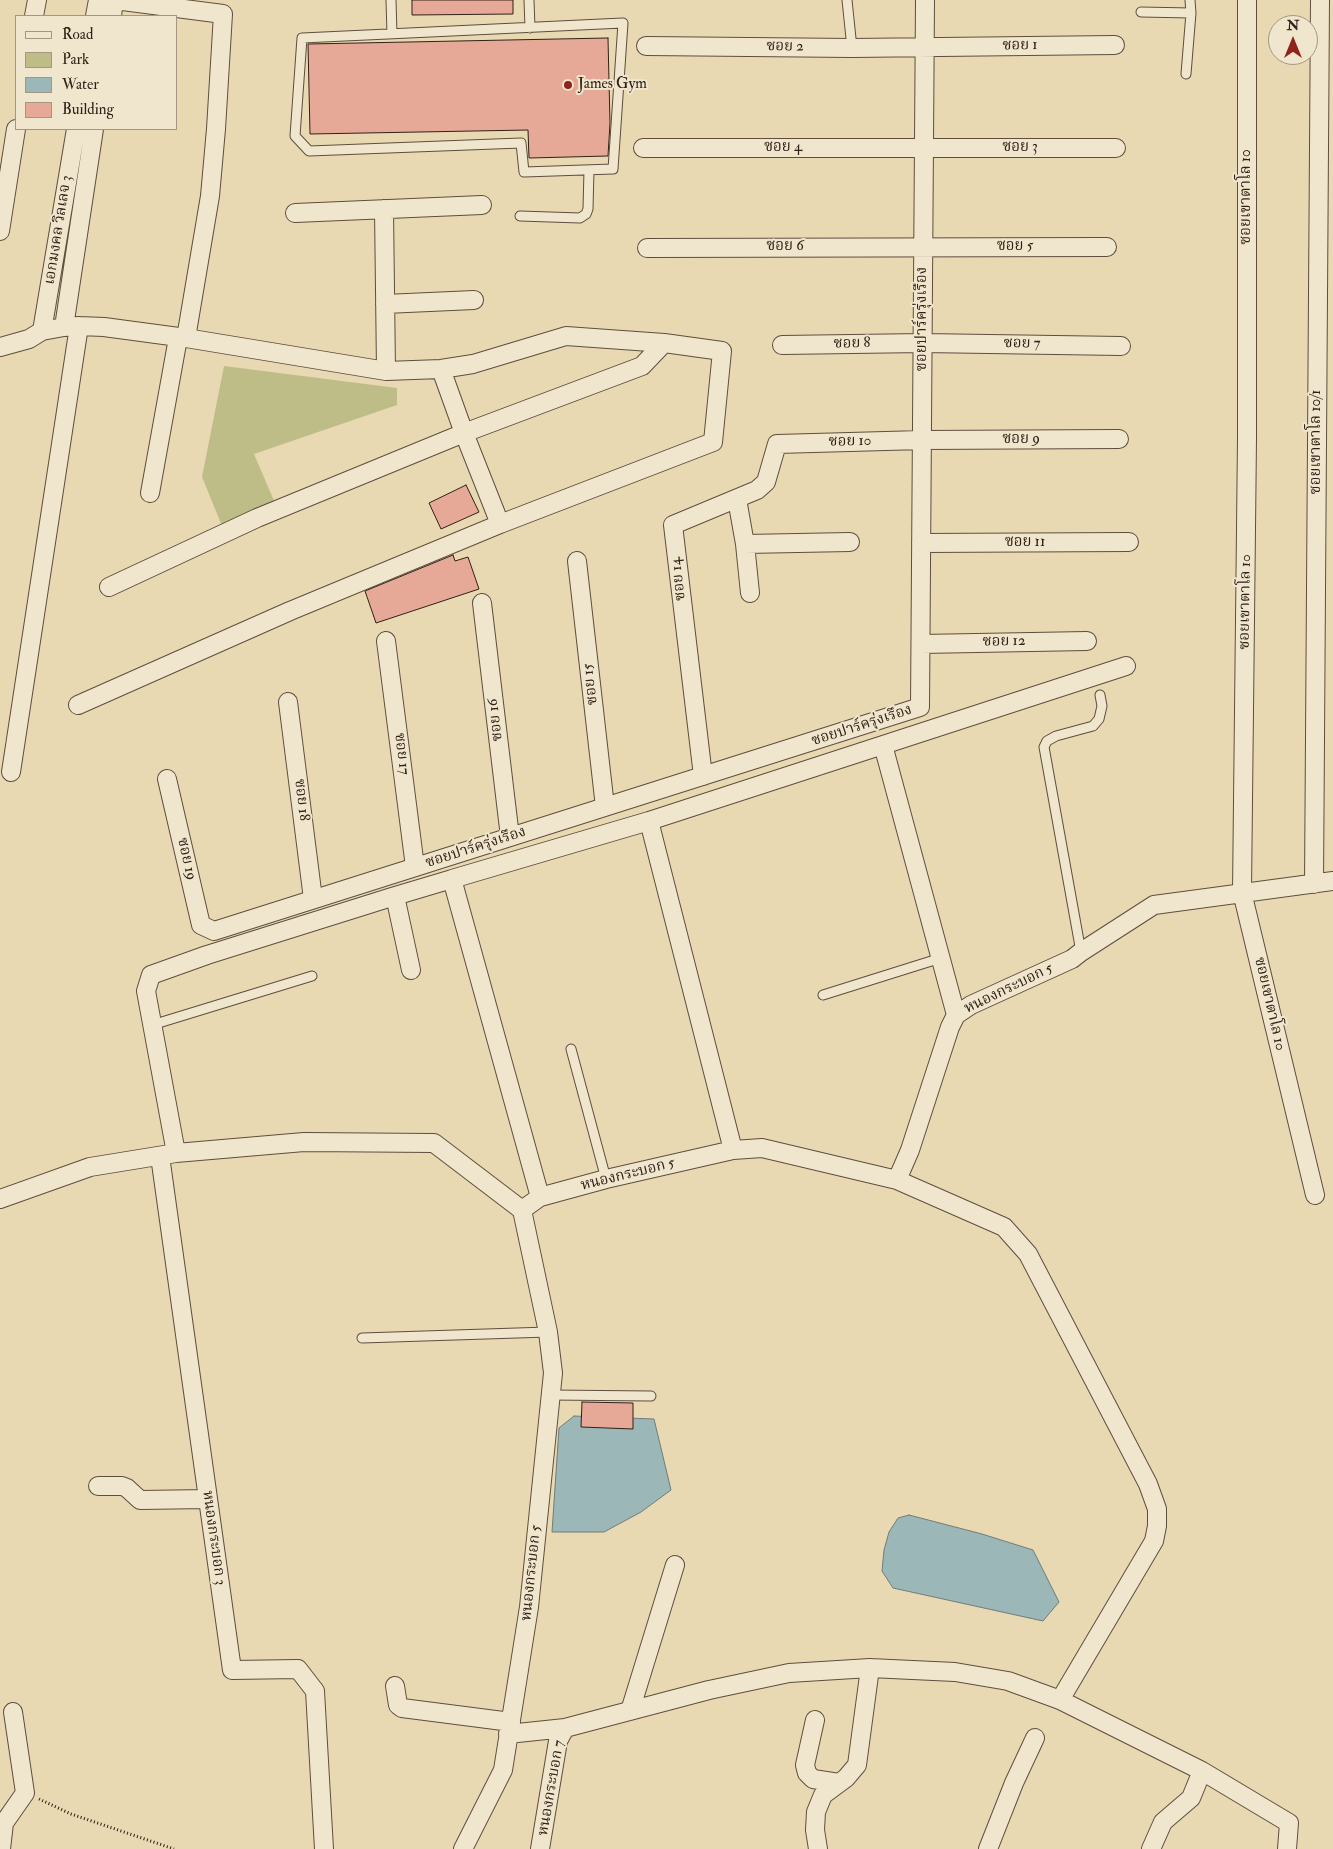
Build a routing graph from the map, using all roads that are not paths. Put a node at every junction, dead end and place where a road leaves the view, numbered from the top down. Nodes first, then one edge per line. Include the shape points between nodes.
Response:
1 (37, 0) edge
2 (98, 0) edge
3 (114, 0) edge
4 (391, 0) edge
5 (529, 0) edge
6 (847, 0) edge
7 (925, 0) edge
8 (1190, 0) edge
9 (1247, 0) edge
10 (1320, 0) edge
11 (1141, 12) dead end
12 (1191, 13) junction
13 (34, 15) edge
14 (95, 15) edge
15 (112, 15) edge
16 (530, 28) junction
17 (392, 34) junction
18 (1115, 45) dead end
19 (646, 46) dead end
20 (925, 47) junction
21 (852, 48) junction
22 (1186, 74) dead end
23 (16, 130) edge
24 (76, 130) edge
25 (94, 130) edge
26 (924, 147) junction
27 (643, 148) dead end
28 (1116, 148) dead end
29 (589, 170) junction
30 (482, 205) dead end
31 (384, 209) junction
32 (295, 214) dead end
33 (520, 216) dead end
34 (0, 231) edge
35 (923, 246) junction
36 (1108, 247) dead end
37 (647, 248) dead end
38 (474, 300) dead end
39 (385, 304) junction
40 (72, 326) junction
41 (42, 331) junction
42 (182, 338) junction
43 (923, 343) junction
44 (664, 344) junction
45 (782, 345) dead end
46 (1121, 346) dead end
47 (0, 347) edge
48 (441, 369) junction
49 (386, 371) junction
50 (464, 433) junction
51 (1119, 439) dead end
52 (922, 440) junction
53 (777, 444) joint
54 (150, 493) dead end
55 (737, 499) junction
56 (500, 524) junction
57 (850, 542) dead end
58 (1129, 542) dead end
59 (921, 543) junction
60 (745, 544) junction
61 (577, 561) dead end
62 (109, 587) dead end
63 (750, 593) dead end
64 (482, 603) dead end
65 (386, 641) dead end
66 (1087, 641) dead end
67 (921, 644) junction
68 (1126, 666) dead end
69 (1100, 695) dead end
70 (288, 702) dead end
71 (78, 705) dead end
72 (883, 745) junction
73 (11, 772) dead end
74 (703, 776) junction
75 (167, 779) dead end
76 (605, 807) junction
77 (649, 821) junction
78 (510, 837) junction
79 (416, 867) junction
80 (452, 879) junction
81 (1333, 881) edge
82 (1314, 884) junction
83 (1242, 892) junction
84 (395, 896) junction
85 (314, 899) junction
86 (214, 931) joint
87 (1081, 952) junction
88 (941, 958) junction
89 (411, 970) dead end
90 (312, 976) dead end
91 (823, 995) dead end
92 (956, 1015) junction
93 (152, 1025) junction
94 (571, 1050) dead end
95 (733, 1150) junction
96 (168, 1155) junction
97 (606, 1179) junction
98 (897, 1180) junction
99 (1315, 1195) dead end
100 (540, 1197) junction
101 (0, 1199) edge
102 (522, 1210) junction
103 (548, 1332) junction
104 (362, 1338) dead end
105 (550, 1395) junction
106 (651, 1396) dead end
107 (98, 1486) dead end
108 (208, 1499) junction
109 (674, 1566) dead end
110 (870, 1668) junction
111 (396, 1686) dead end
112 (1060, 1700) junction
113 (630, 1711) junction
114 (13, 1712) dead end
115 (815, 1720) dead end
116 (509, 1728) junction
117 (565, 1728) junction
118 (1035, 1738) dead end
119 (1202, 1772) junction
120 (840, 1782) junction
121 (1, 1849) edge
122 (324, 1849) edge
123 (463, 1849) edge
124 (540, 1849) edge
125 (818, 1849) edge
126 (988, 1849) edge
127 (1152, 1849) edge
128 (1286, 1849) edge

1 - 13 street
2 - 14 street
3 - 15 street
3 - 42 street via 223,14 210,196
4 - 17 lane
5 - 16 lane
6 - 21 lane
7 - 20 street, ซอยปาร์ครุ่งเรือง
8 - 12 lane
9 - 83 street, ซอยเขาตาโล 10
10 - 82 street, ซอยเขาตาโล 10/1
11 - 12 lane
12 - 22 lane
16 - 17 lane
16 - 29 lane via 623,23 613,169
17 - 29 lane via 302,38 295,136 309,151 521,143 524,172
18 - 20 street, ซอย 1
19 - 21 street, ซอย 2
20 - 21 street, ซอย 2
20 - 26 street, ซอยปาร์ครุ่งเรือง
23 - 34 street
24 - 41 street, เอกมงคล วิลเลจ 3
25 - 40 street, เอกมงคล วิลเลจ 3
26 - 27 street, ซอย 4
26 - 28 street, ซอย 3
26 - 35 street, ซอยปาร์ครุ่งเรือง
29 - 33 lane via 588,209 580,218
30 - 31 street
31 - 32 street
31 - 39 street
35 - 36 street, ซอย 5
35 - 37 street, ซอย 6
35 - 43 street, ซอยปาร์ครุ่งเรือง
38 - 39 street
39 - 49 street
40 - 41 street
40 - 42 street
40 - 73 street, เอกมงคล วิลเลจ 3
41 - 47 street via 29,339
42 - 49 street
42 - 54 street
43 - 45 street, ซอย 8
43 - 46 street, ซอย 7
43 - 52 street, ซอยปาร์ครุ่งเรือง
44 - 48 street via 566,336 474,364
44 - 50 street via 642,366
44 - 56 street via 722,351 713,442
48 - 49 street
48 - 50 street
50 - 56 street
50 - 62 street via 257,518
51 - 52 street, ซอย 9
52 - 53 street, ซอย 10
52 - 59 street, ซอยปาร์ครุ่งเรือง
53 - 55 street, ซอย 14 via 766,482
55 - 60 street
55 - 74 street, ซอย 14 via 673,525
56 - 71 street via 290,611
57 - 60 street
58 - 59 street, ซอย 11
59 - 67 street, ซอยปาร์ครุ่งเรือง
60 - 63 street
61 - 76 street, ซอย 15
64 - 78 street, ซอย 16
65 - 79 street, ซอย 17
66 - 67 street, ซอย 12
67 - 74 street, ซอยปาร์ครุ่งเรือง via 920,707
68 - 72 street
69 - 87 lane via 1102,706 1099,719 1093,726 1056,736 1044,747
70 - 85 street, ซอย 18
72 - 77 street
72 - 88 street
74 - 76 street, ซอยปาร์ครุ่งเรือง
75 - 86 street, ซอย 19 via 201,925
76 - 78 street, ซอยปาร์ครุ่งเรือง
77 - 80 street
77 - 95 street
78 - 79 street, ซอยปาร์ครุ่งเรือง
79 - 85 street, ซอยปาร์ครุ่งเรือง
80 - 84 street
80 - 100 street
81 - 82 street, หนองกระบอก 5
82 - 83 street, หนองกระบอก 5
83 - 87 street, หนองกระบอก 5 via 1154,905
83 - 99 street, ซอยเขาตาโล 10
84 - 89 street
84 - 93 street, หนองกระบอก 3 via 151,975 146,991
85 - 86 street, ซอยปาร์ครุ่งเรือง
87 - 92 street, หนองกระบอก 5 via 1072,960 971,1005
88 - 91 lane
88 - 92 street
90 - 93 lane
92 - 98 street, หนองกระบอก 5
93 - 96 street, หนองกระบอก 3
94 - 97 lane
95 - 97 street, หนองกระบอก 5
95 - 98 street, หนองกระบอก 5 via 762,1148
96 - 101 street via 90,1167
96 - 102 street via 304,1142 434,1144
96 - 108 street, หนองกระบอก 3
97 - 100 street, หนองกระบอก 5
98 - 112 street via 1004,1227 1028,1254 1148,1484 1157,1509 1154,1541
100 - 102 street, หนองกระบอก 5
102 - 103 street, หนองกระบอก 5
103 - 104 lane
103 - 105 street, หนองกระบอก 5 via 552,1373
105 - 106 lane
105 - 116 street, หนองกระบอก 5 via 528,1607
107 - 108 street via 122,1486 140,1500 147,1501
108 - 122 street, หนองกระบอก 3 via 232,1670 298,1669 315,1691
109 - 113 street
110 - 112 street via 964,1673 1008,1681
110 - 113 street via 789,1674 709,1690
110 - 120 street via 857,1765
111 - 116 street via 398,1705 402,1708
112 - 119 street
113 - 117 street
114 - 121 street via 25,1793 4,1822
115 - 120 street via 805,1765 807,1773 813,1779
116 - 117 street
116 - 123 street, หนองกระบอก 5 via 503,1770
117 - 124 street, หนองกระบอก 7 via 558,1741
118 - 126 street
119 - 127 street via 1191,1798 1163,1822
119 - 128 street via 1289,1823
120 - 125 street via 823,1795 816,1812

